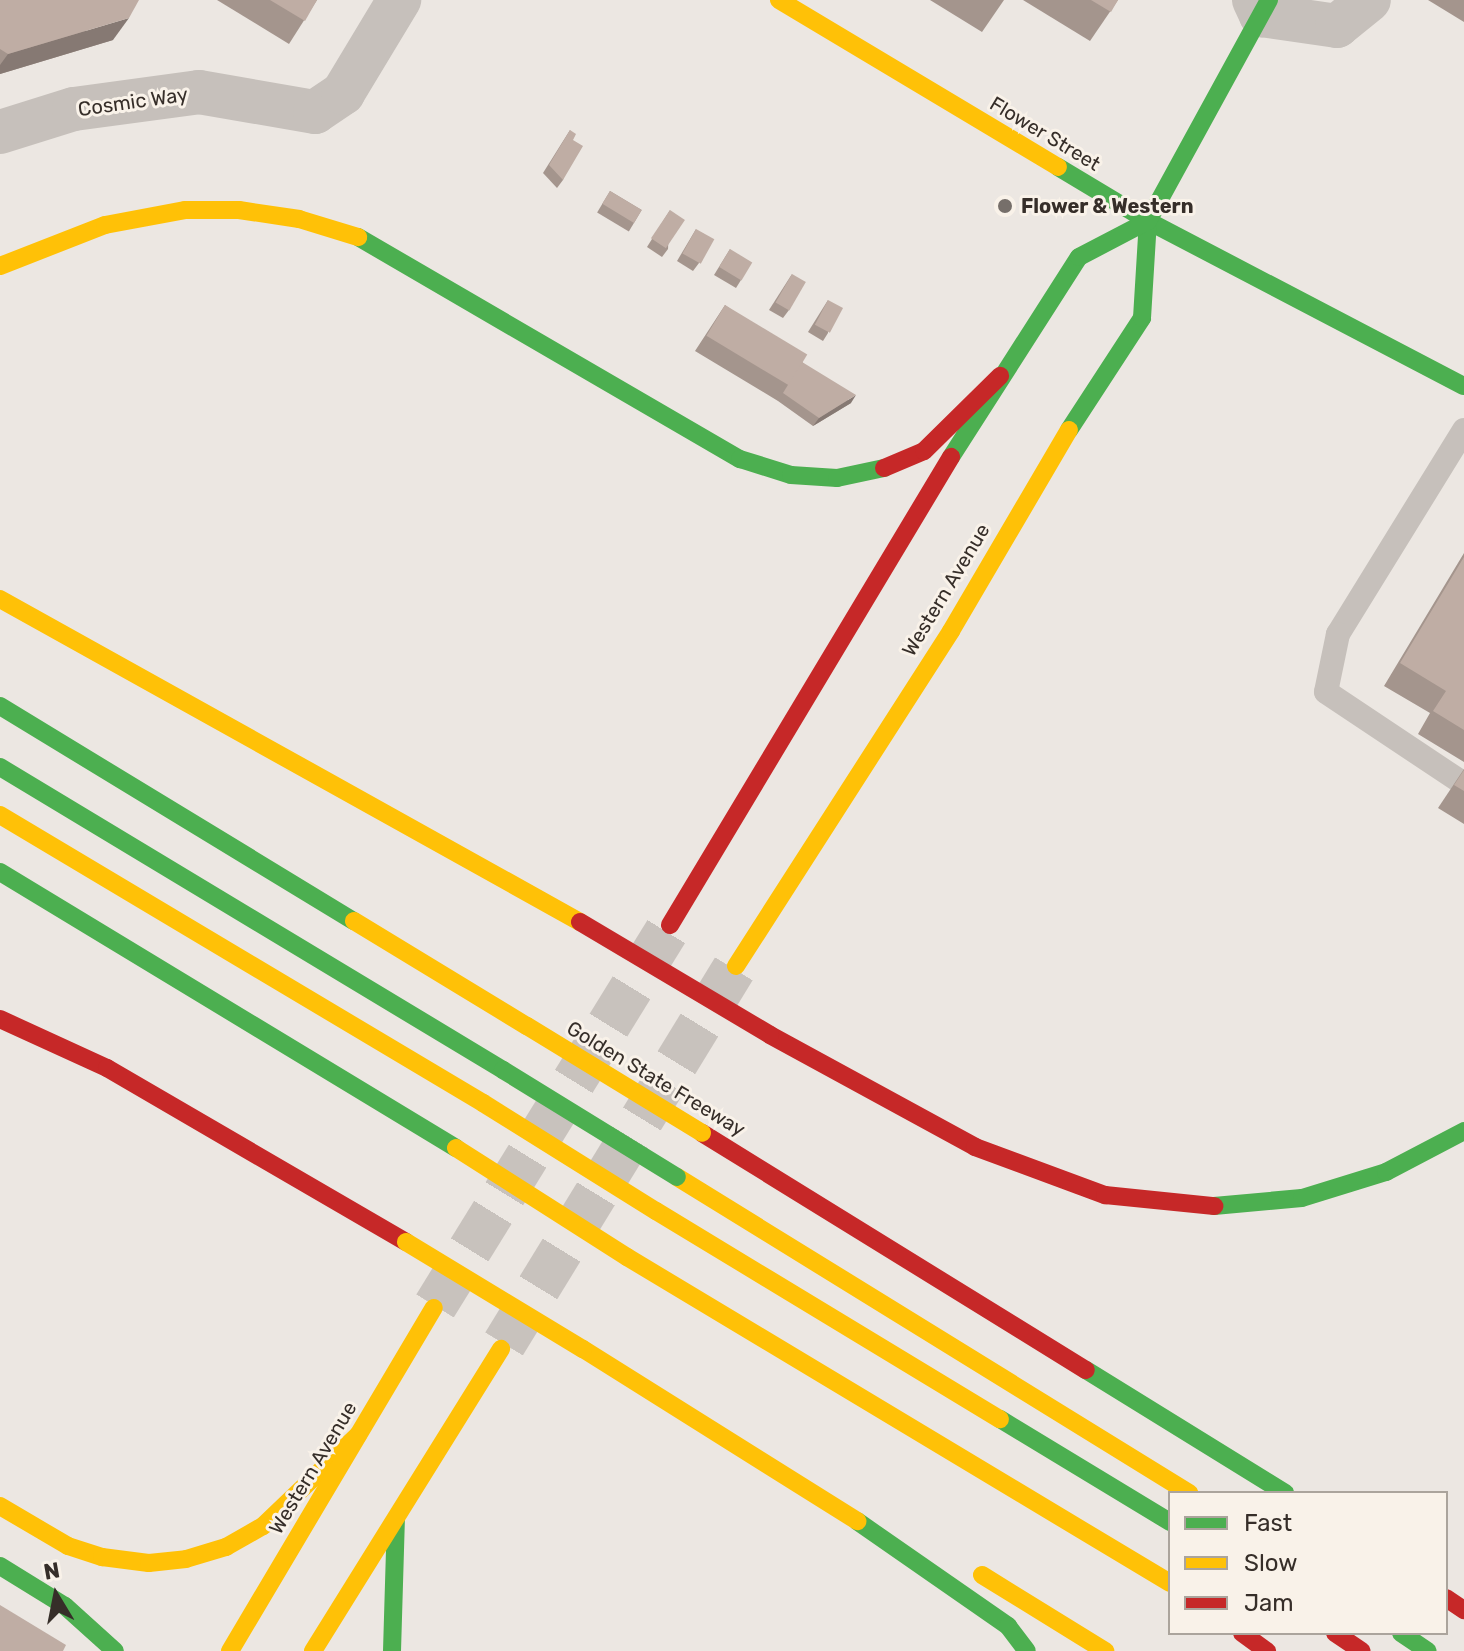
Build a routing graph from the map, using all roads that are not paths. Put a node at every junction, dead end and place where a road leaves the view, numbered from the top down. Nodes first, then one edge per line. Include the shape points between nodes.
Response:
1 (399, 0) edge
2 (779, 0) edge
3 (1369, 0) edge
4 (1261, 5) edge
5 (0, 132) edge
6 (1148, 221) junction
7 (0, 266) edge
8 (1000, 376) junction
9 (1464, 386) edge
10 (1464, 430) edge
11 (0, 599) edge
12 (0, 706) edge
13 (0, 767) edge
14 (1464, 784) edge
15 (0, 815) edge
16 (0, 872) edge
17 (670, 925) tunnel mouth
18 (736, 966) tunnel mouth
19 (42, 1014) dead end
20 (0, 1019) edge
21 (107, 1068) junction
22 (1464, 1131) edge
23 (434, 1308) tunnel mouth
24 (501, 1349) tunnel mouth
25 (358, 1435) junction
26 (805, 1485) junction
27 (1186, 1491) edge
28 (1282, 1491) edge
29 (0, 1506) edge
30 (396, 1520) junction
31 (1168, 1521) edge
32 (0, 1566) edge
33 (1168, 1582) edge
34 (1245, 1635) edge
35 (1338, 1635) edge
36 (1404, 1635) edge
37 (115, 1651) edge
38 (230, 1651) edge
39 (313, 1651) edge
40 (392, 1651) edge
41 (1027, 1651) edge
42 (1105, 1651) edge
43 (1267, 1651) edge
44 (1362, 1651) edge
45 (1428, 1651) edge

1 - 5 street, Cosmic Way via 343,93 315,112 199,92 74,109
2 - 6 main road, Flower Street
3 - 4 street via 1337,26
4 - 6 main road, Western Avenue
6 - 8 main road via 1079,257
6 - 9 main road, Flower Street
6 - 18 main road, Western Avenue via 1142,318 1033,485 951,631
7 - 8 main road via 105,225 185,210 239,210 299,219 368,240 740,459 791,475 837,478 877,471 924,451
8 - 17 main road
10 - 14 lane via 1338,634 1326,692
11 - 22 main road, bridge via 975,1147 1105,1195 1206,1207 1302,1198 1386,1172
12 - 28 main road, Golden State Freeway, bridge
13 - 27 main road, bridge
15 - 31 main road, bridge
16 - 33 main road, bridge
19 - 21 main road
20 - 21 main road
21 - 26 main road, bridge
23 - 25 main road, Western Avenue
24 - 30 main road
25 - 29 main road via 263,1526 226,1547 186,1559 149,1563 102,1557 68,1546
25 - 38 main road, Western Avenue
26 - 41 main road via 1008,1626
26 - 42 main road via 954,1561
30 - 39 main road
30 - 40 main road
32 - 37 main road via 65,1606
34 - 43 main road
35 - 44 main road
36 - 45 main road

